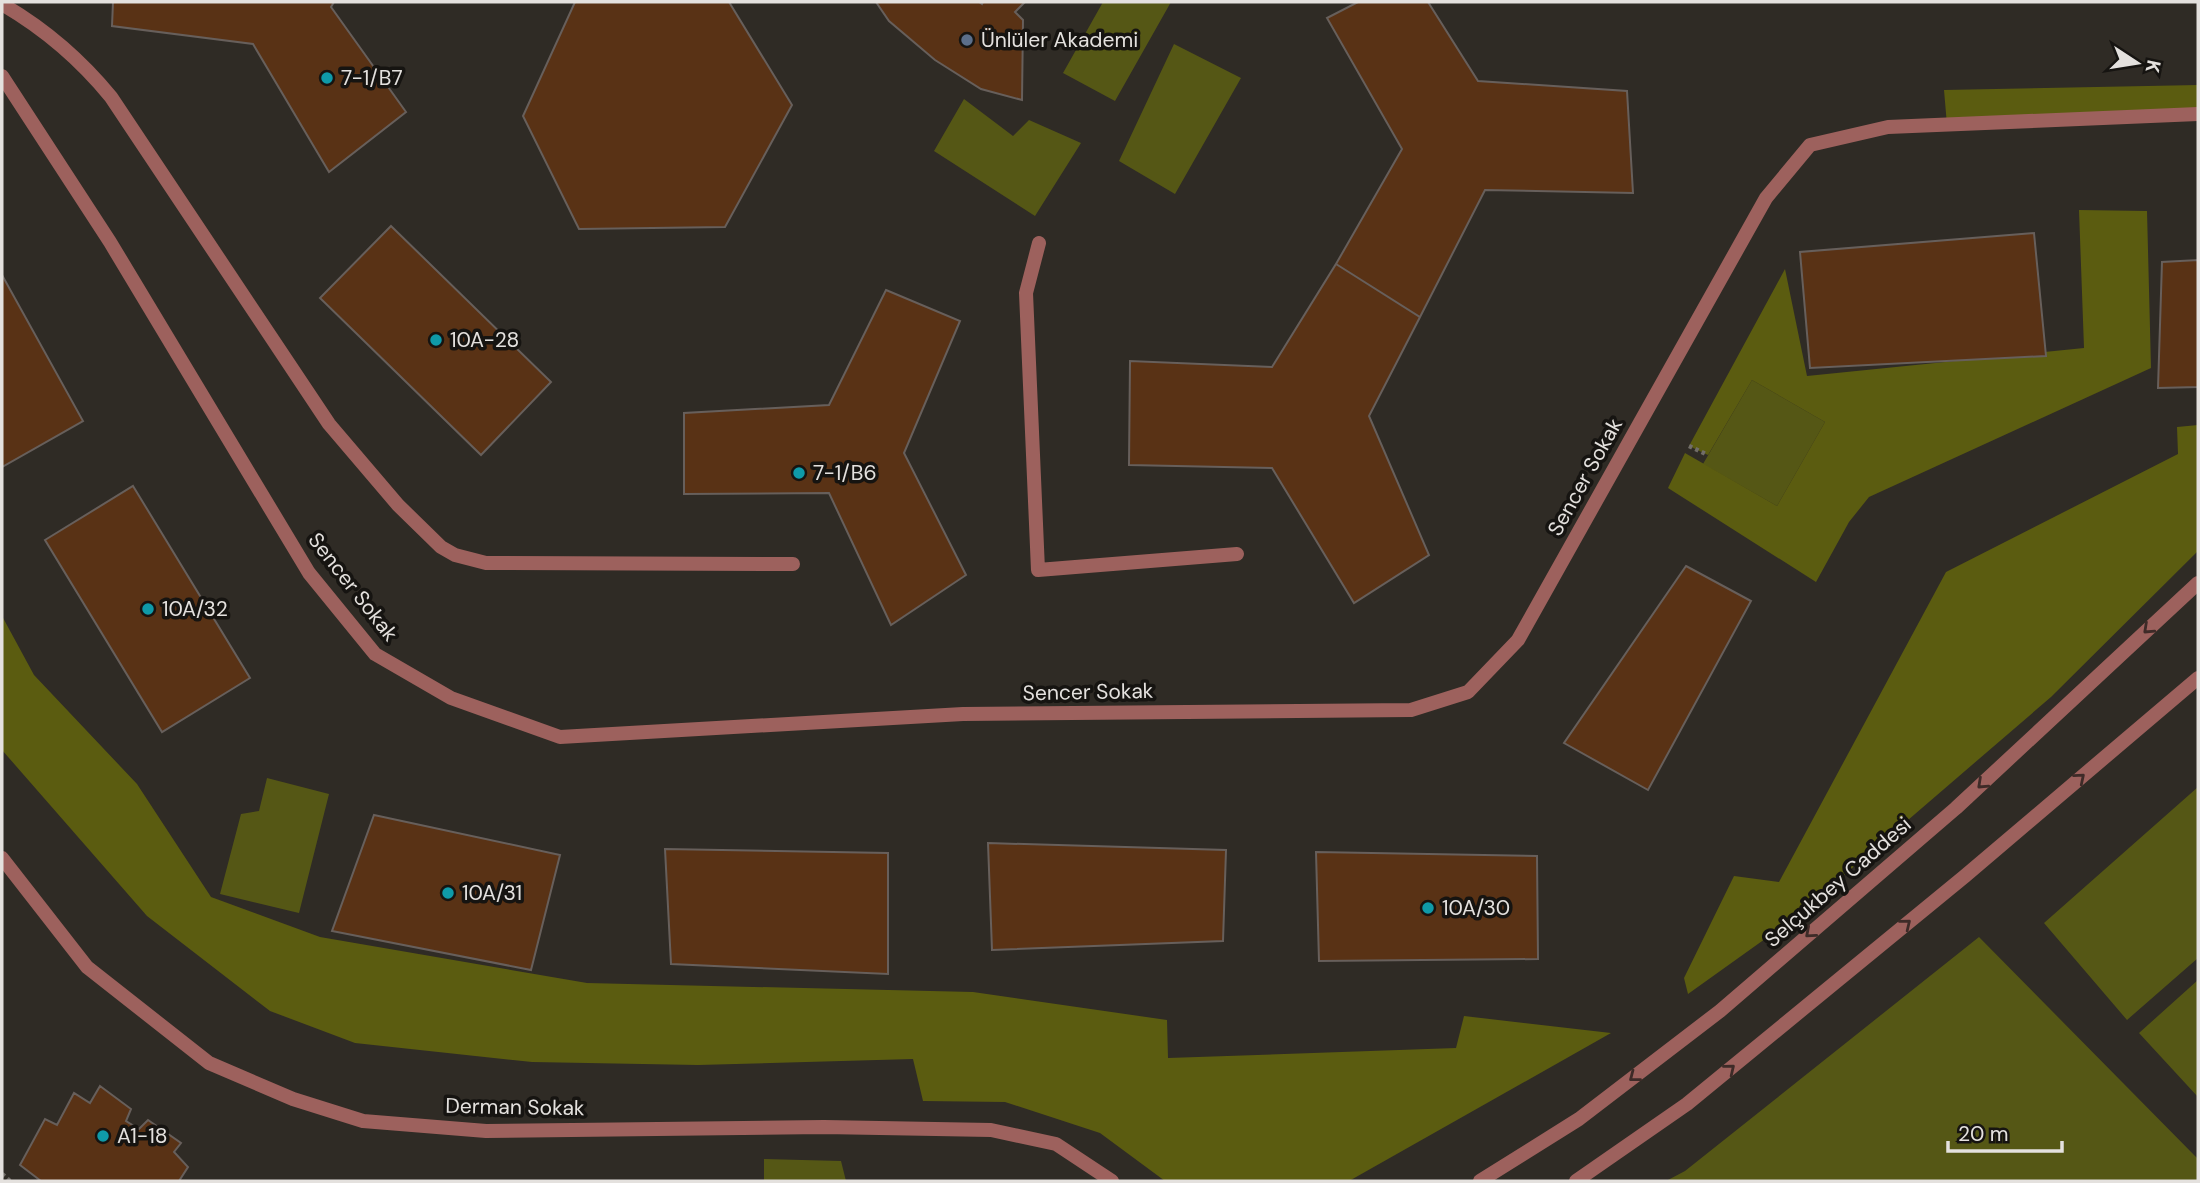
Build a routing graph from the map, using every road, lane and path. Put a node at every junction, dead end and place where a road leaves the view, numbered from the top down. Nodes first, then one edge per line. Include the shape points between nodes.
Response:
1 (2, 5) edge
2 (2, 76) edge
3 (2198, 114) edge
4 (1039, 243) dead end
5 (1689, 446) dead end
6 (1708, 455) dead end
7 (1237, 554) dead end
8 (793, 564) dead end
9 (2198, 583) edge
10 (2198, 678) edge
11 (2, 858) edge
12 (2, 1174) edge
13 (10, 1181) edge
14 (1112, 1181) edge
15 (1480, 1181) edge
16 (1576, 1181) edge

1 - 8 street via 39,27 90,71 329,424 398,505 441,547 486,563
2 - 3 street, Sencer Sokak via 110,242 309,573 375,654 451,698 560,737 963,714 1411,710 1468,692 1518,640 1766,198 1810,145 1888,127
4 - 7 street via 1026,293 1038,570
5 - 6 path
9 -> 15 street, Selçukbey Caddesi via 1956,808 1720,1011 1579,1119
16 -> 10 street via 1687,1104
11 - 14 street, Derman Sokak via 87,967 209,1063 293,1099 363,1121 486,1131 991,1130 1056,1144
12 - 13 path

